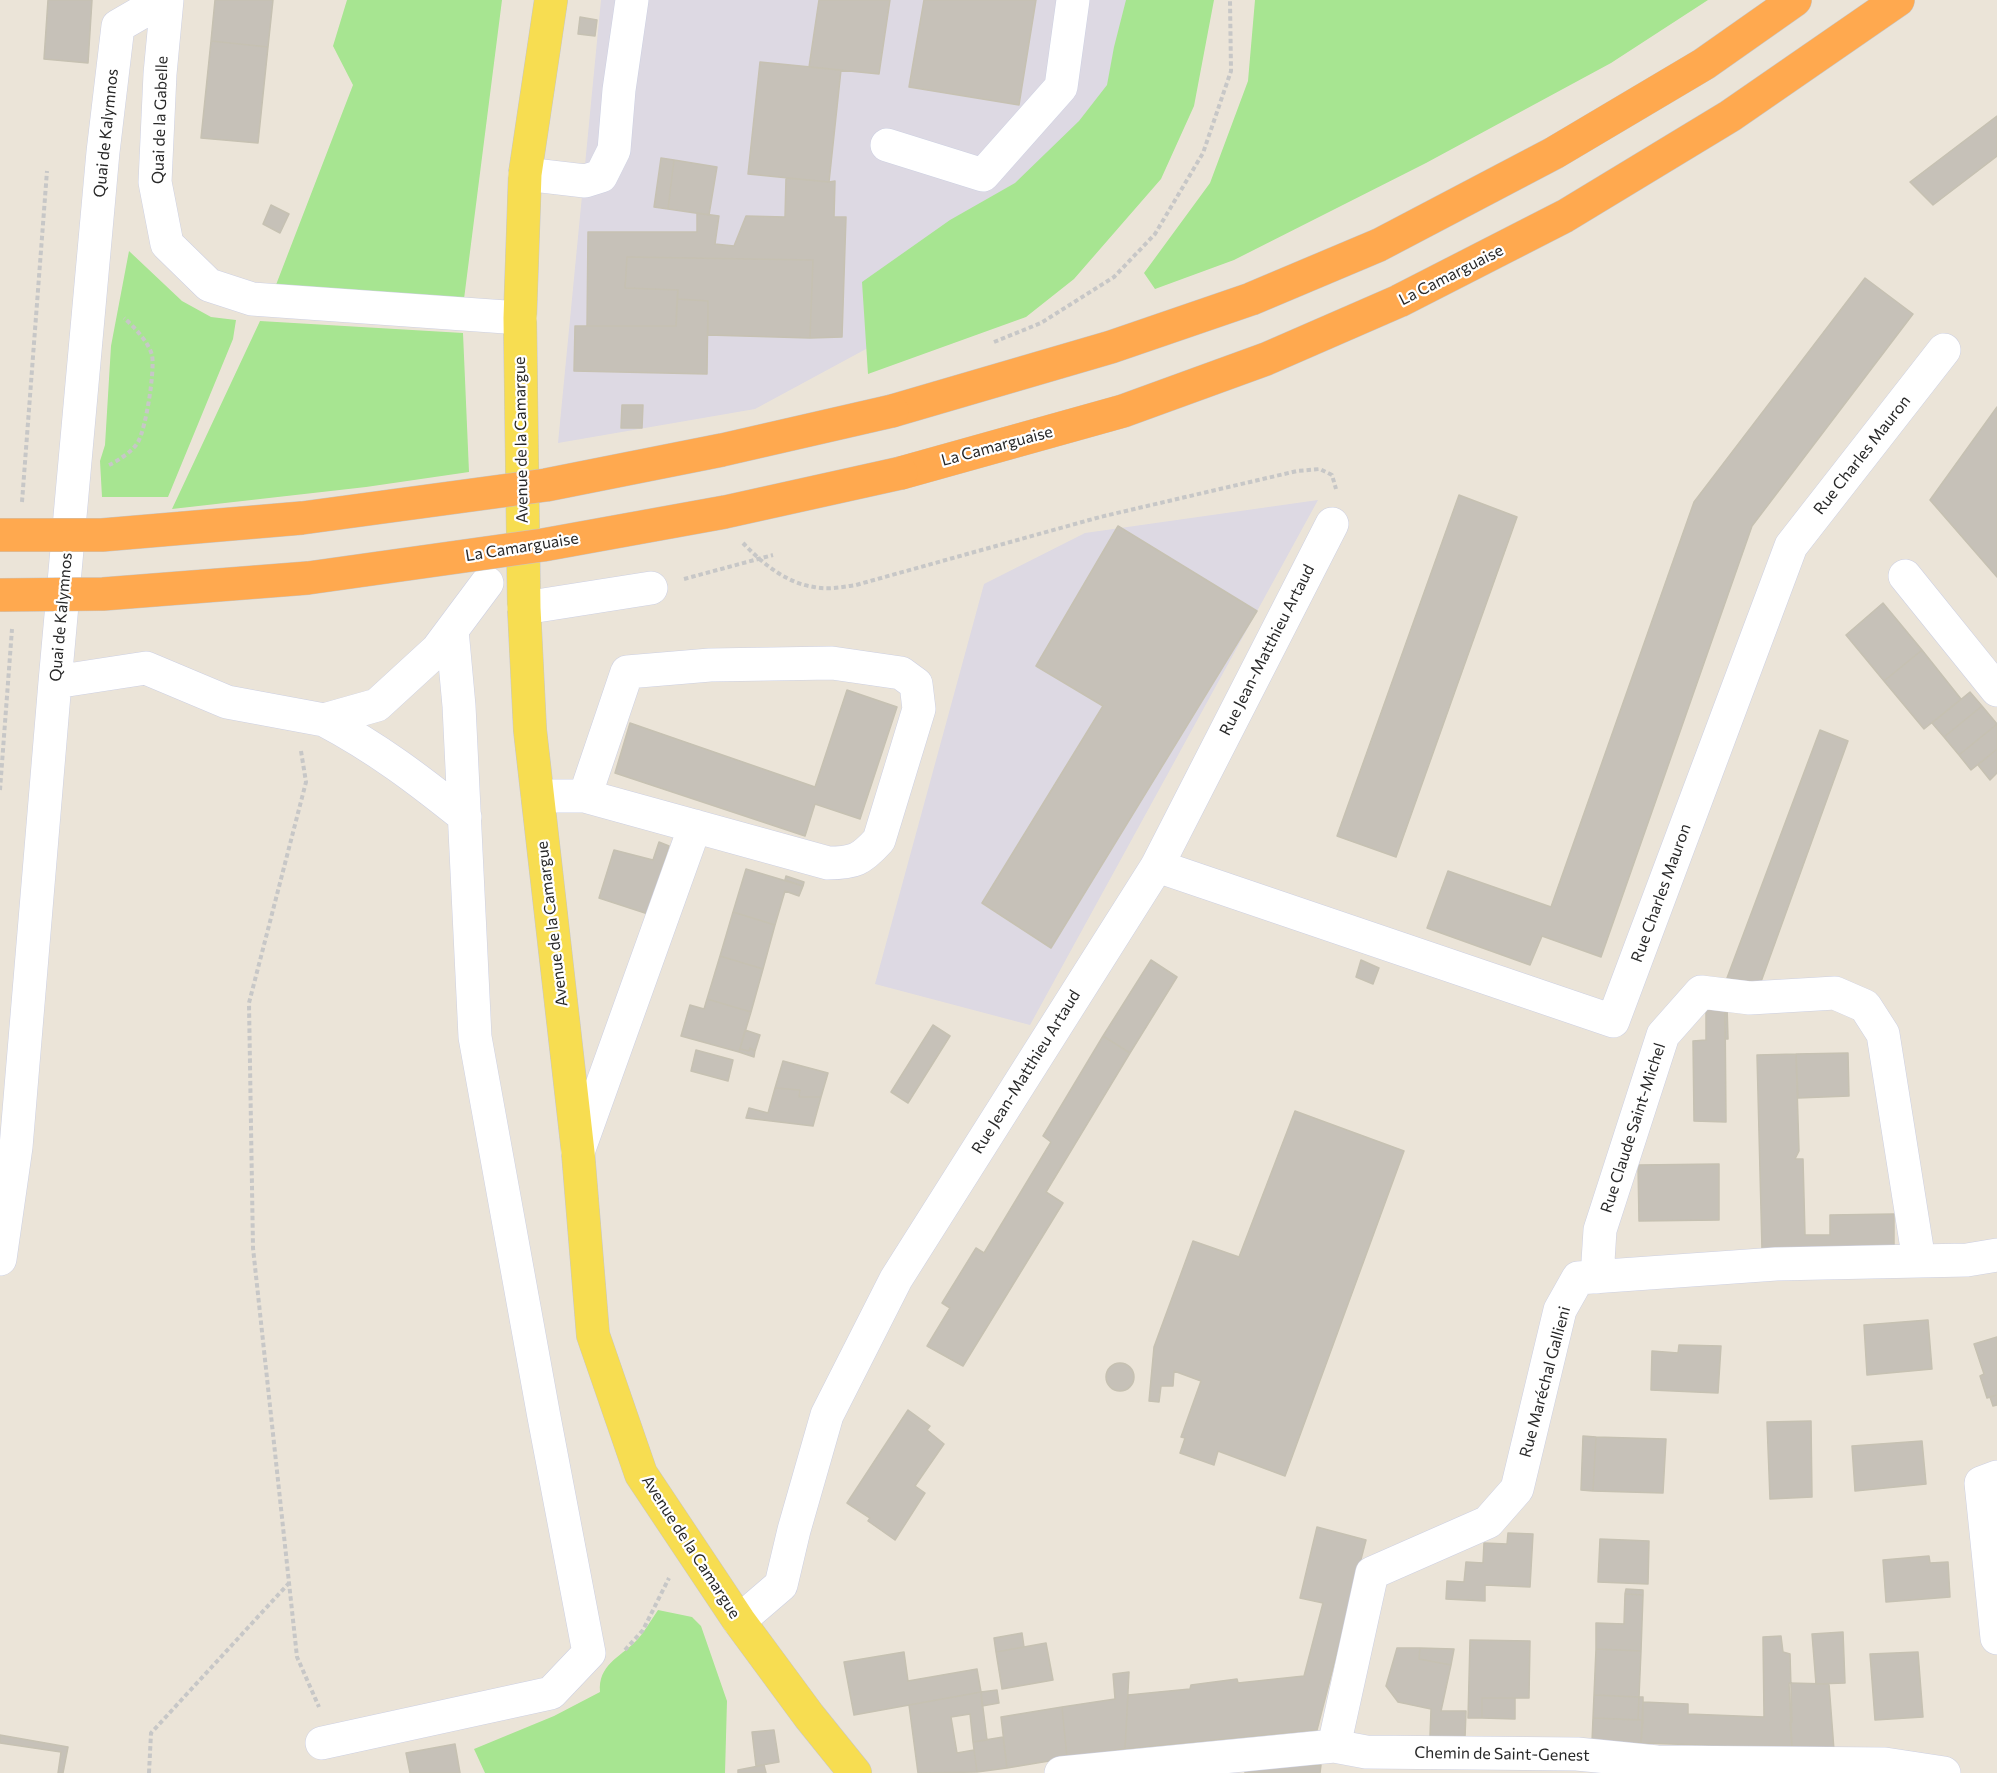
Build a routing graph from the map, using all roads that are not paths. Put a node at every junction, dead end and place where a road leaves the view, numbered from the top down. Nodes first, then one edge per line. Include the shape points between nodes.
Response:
1 (163, 0) edge
2 (167, 0) edge
3 (551, 0) edge
4 (632, 0) edge
5 (1073, 0) edge
6 (1795, 0) edge
7 (1898, 0) edge
8 (887, 145) dead end
9 (525, 174) junction
10 (520, 318) junction
11 (1944, 350) dead end
12 (1332, 524) road end
13 (0, 535) edge
14 (1905, 576) dead end
15 (487, 583) dead end
16 (651, 588) road end
17 (524, 608) junction
18 (6, 609) edge
19 (452, 630) junction
20 (1993, 680) edge
21 (55, 682) junction
22 (309, 718) junction
23 (538, 796) junction
24 (585, 796) junction
25 (465, 817) junction
26 (695, 826) junction
27 (1156, 866) junction
28 (578, 1152) junction
29 (1997, 1255) edge
30 (0, 1259) edge
31 (1919, 1262) junction
32 (1597, 1277) junction
33 (1997, 1477) edge
34 (739, 1621) junction
35 (1997, 1638) edge
36 (322, 1743) road end
37 (1334, 1746) junction
38 (855, 1773) edge
39 (1061, 1773) edge
40 (1944, 1773) edge

1 - 21 street, Quai de Kalymnos via 118,26
2 - 10 street, Quai de la Gabelle via 155,182 167,244 209,285 252,299
3 - 9 main road, Avenue de la Camargue
4 - 9 street via 614,150 602,176 585,181
5 - 8 street via 1061,87 983,175
6 - 13 highway, bridge via 1704,64 1554,153 1378,245 1251,299 1122,343 892,411 535,487 302,518 102,535
7 - 18 highway, La Camarguaise, bridge via 1730,116 1575,210 1399,301 1266,359 1123,411 901,473 725,512 555,543 308,578 103,594
9 - 10 main road, Avenue de la Camargue
10 - 17 main road, Avenue de la Camargue
11 - 27 street, Rue Charles Mauron via 1791,546 1613,1021
12 - 27 street, Rue Jean-Matthieu Artaud
14 - 20 street
15 - 19 street
16 - 17 street
17 - 23 main road, Avenue de la Camargue via 530,730
19 - 22 street via 437,650 377,705
19 - 25 street
21 - 22 street via 147,668 227,702
21 - 30 street, Quai de Kalymnos via 16,1147
22 - 25 street via 361,740 403,767
23 - 24 street
23 - 28 main road, Avenue de la Camargue
24 - 26 street
24 - 26 street via 627,672 710,665 831,663 901,673 916,684 919,709 889,811 879,840 864,856 850,863 828,863
25 - 36 street via 475,1037 589,1653 551,1693
26 - 28 street
27 - 34 street, Rue Jean-Matthieu Artaud via 896,1279 827,1415 781,1585
28 - 34 main road, Avenue de la Camargue via 593,1335 641,1474
29 - 31 street, Rue Maréchal Gallieni
31 - 32 street, Rue Maréchal Gallieni via 1776,1264
31 - 32 street, Rue Claude Saint-Michel via 1882,1034 1865,1006 1835,993 1750,998 1701,992 1664,1035 1600,1230
32 - 37 street, Rue Maréchal Gallieni via 1578,1278 1560,1310 1517,1489 1488,1522 1372,1574
33 - 35 street via 1981,1483
34 - 38 main road, Avenue de la Camargue
37 - 39 street, Chemin de Saint-Genest
37 - 40 street, Chemin de Saint-Genest via 1366,1752 1577,1754 1658,1762 1885,1764

